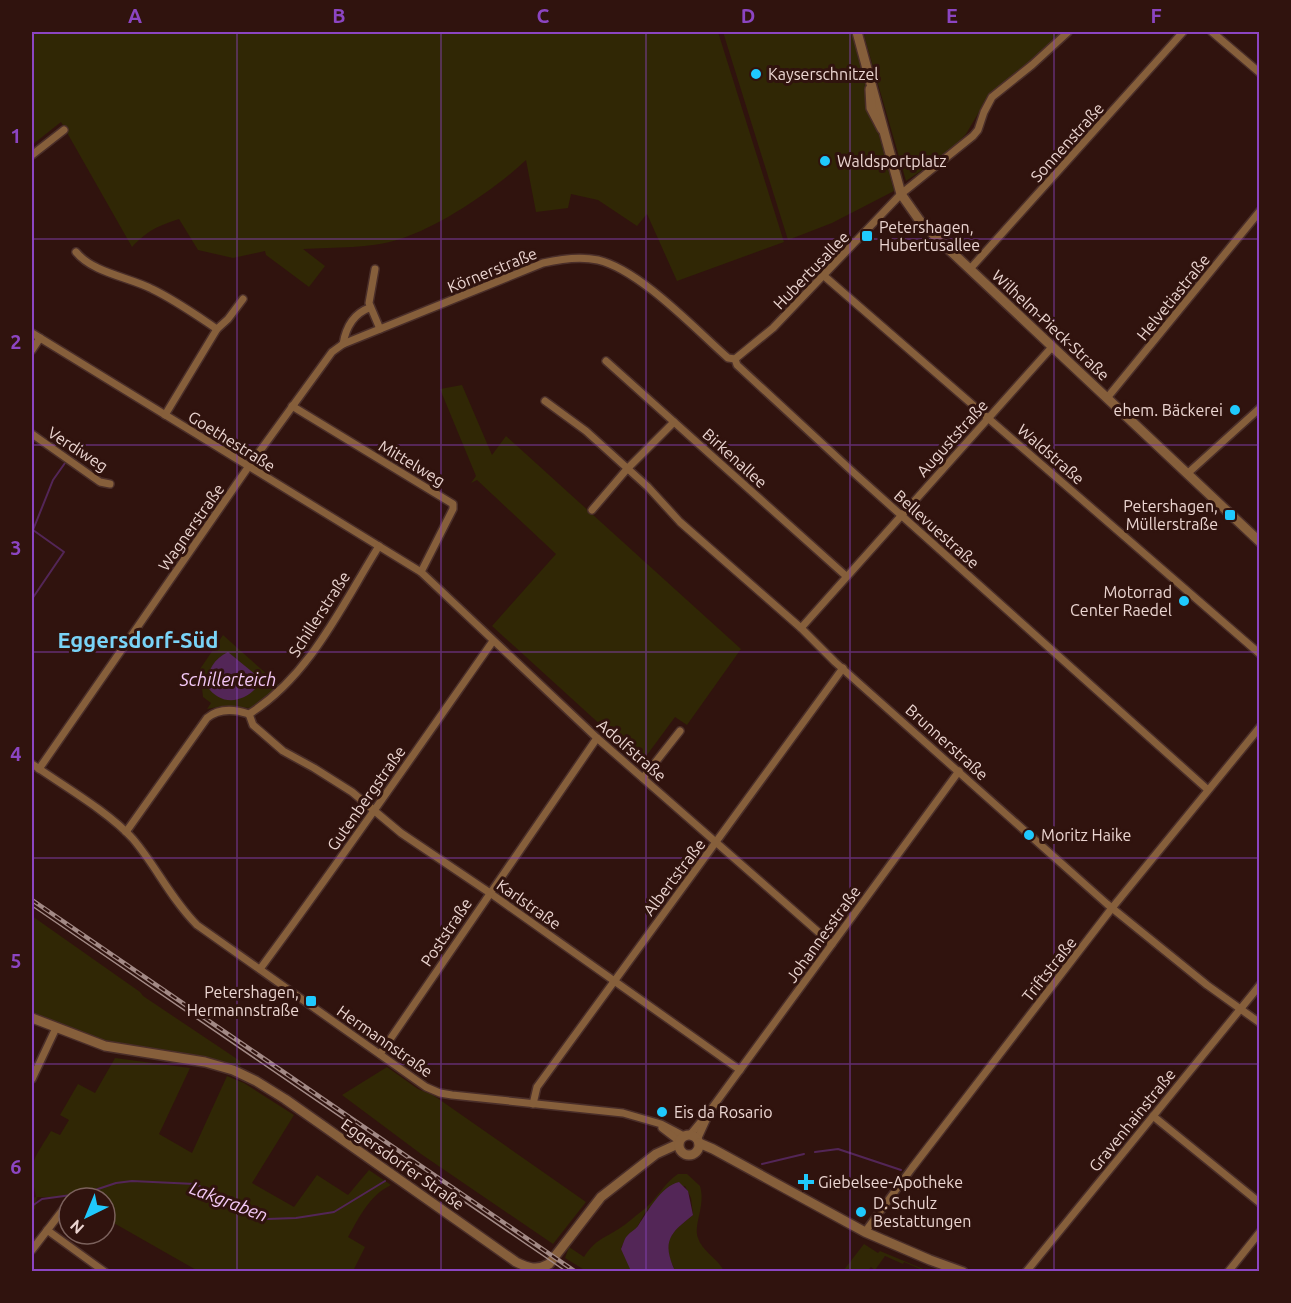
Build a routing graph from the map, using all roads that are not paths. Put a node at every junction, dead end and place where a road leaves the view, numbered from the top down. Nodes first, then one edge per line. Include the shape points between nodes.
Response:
1 (857, 32) edge
2 (1068, 32) edge
3 (1183, 32) edge
4 (1212, 32) edge
5 (1260, 73) edge
6 (64, 130) dead end
7 (32, 155) edge
8 (901, 194) junction
9 (1260, 212) edge
10 (76, 252) dead end
11 (375, 269) dead end
12 (970, 269) junction
13 (823, 275) junction
14 (651, 290) joint
15 (243, 299) dead end
16 (369, 308) junction
17 (217, 329) junction
18 (381, 329) junction
19 (32, 333) edge
20 (40, 338) junction
21 (343, 344) junction
22 (1052, 347) junction
23 (32, 350) edge
24 (735, 359) junction
25 (606, 361) dead end
26 (1107, 398) junction
27 (545, 400) dead end
28 (292, 406) junction
29 (1260, 408) edge
30 (165, 415) junction
31 (988, 418) junction
32 (674, 422) junction
33 (32, 434) edge
34 (249, 466) junction
35 (627, 469) junction
36 (1187, 474) junction
37 (110, 484) dead end
38 (592, 510) dead end
39 (901, 515) junction
40 (1260, 542) edge
41 (379, 546) junction
42 (420, 572) junction
43 (846, 576) junction
44 (801, 628) junction
45 (493, 641) junction
46 (1260, 654) edge
47 (843, 668) junction
48 (249, 714) junction
49 (1260, 727) edge
50 (680, 730) dead end
51 (597, 738) junction
52 (32, 764) edge
53 (39, 769) junction
54 (959, 771) junction
55 (643, 778) junction
56 (1207, 789) junction
57 (373, 810) junction
58 (126, 832) junction
59 (717, 842) junction
60 (490, 893) junction
61 (1112, 908) junction
62 (832, 944) junction
63 (260, 969) junction
64 (614, 980) junction
65 (1260, 985) edge
66 (1240, 1009) junction
67 (32, 1018) edge
68 (1260, 1023) edge
69 (56, 1028) junction
70 (380, 1054) junction
71 (740, 1070) junction
72 (32, 1079) edge
73 (533, 1104) junction
74 (1153, 1116) junction
75 (687, 1142) junction
76 (723, 1156) junction
77 (1260, 1203) edge
78 (57, 1217) edge
79 (47, 1230) junction
80 (865, 1232) junction
81 (1260, 1232) edge
82 (32, 1250) edge
83 (533, 1270) edge
84 (105, 1272) edge
85 (963, 1272) edge
86 (1026, 1272) edge
87 (1228, 1272) edge

1 - 8 street, Wilhelm-Pieck-Straße
2 - 8 street, Hubertusallee via 992,97 973,136
3 - 12 street, Sonnenstraße
4 - 5 street
6 - 7 street
8 - 12 street, Wilhelm-Pieck-Straße via 926,226
8 - 13 street, Hubertusallee
9 - 26 street, Helvetiastraße
10 - 17 street via 103,270 152,288
11 - 16 street
12 - 22 street, Wilhelm-Pieck-Straße
13 - 24 street, Hubertusallee via 774,328
13 - 31 street, Waldstraße
14 - 18 street, Körnerstraße via 607,263 584,258 556,260
14 - 24 street, Bellevuestraße via 728,358
15 - 17 street
16 - 18 street
16 - 21 street, Wagnerstraße via 350,322
17 - 30 street
18 - 21 street, Körnerstraße
19 - 20 street, Goethestraße
20 - 23 street
20 - 30 street, Goethestraße
21 - 28 street, Wagnerstraße via 332,352
22 - 26 street, Wilhelm-Pieck-Straße
22 - 31 street, Auguststraße
24 - 39 street, Bellevuestraße via 737,365
25 - 32 street, Birkenallee
26 - 36 street, Wilhelm-Pieck-Straße
27 - 35 street, Brunnerstraße
28 - 34 street, Wagnerstraße
28 - 42 street, Mittelweg via 453,504
29 - 36 street
30 - 34 street, Goethestraße
31 - 39 street, Auguststraße
31 - 46 street, Waldstraße
32 - 35 street
32 - 43 street, Birkenallee
33 - 37 street, Verdiweg via 100,482
34 - 41 street, Goethestraße
34 - 53 street, Wagnerstraße
35 - 38 street
35 - 44 street, Brunnerstraße via 680,522
36 - 40 street, Wilhelm-Pieck-Straße
39 - 43 street, Auguststraße
39 - 56 street, Bellevuestraße
41 - 42 street, Goethestraße
41 - 48 street, Schillerstraße via 309,658 277,694
42 - 45 street, Adolfstraße
43 - 44 street, Auguststraße
44 - 47 street, Brunnerstraße
45 - 51 street, Adolfstraße
45 - 57 street, Gutenbergstraße
47 - 54 street, Brunnerstraße
47 - 59 street, Albertstraße
48 - 57 street, Karlstraße via 253,725 267,739 352,792
48 - 58 street via 226,710 207,718
49 - 56 street, Triftstraße
50 - 55 street
51 - 55 street, Adolfstraße
51 - 60 street, Poststraße
52 - 53 street, Hermannstraße
53 - 58 street, Hermannstraße
54 - 61 street, Brunnerstraße
54 - 62 street, Johannesstraße
55 - 59 street, Adolfstraße
56 - 61 street, Triftstraße
57 - 60 street, Karlstraße
57 - 63 street, Gutenbergstraße
58 - 63 street, Hermannstraße via 197,925
59 - 62 street, Adolfstraße
59 - 64 street, Albertstraße
60 - 64 street, Karlstraße
60 - 70 street, Poststraße
61 - 66 street, Brunnerstraße
61 - 80 street, Triftstraße
62 - 71 street, Johannesstraße
63 - 70 street, Hermannstraße
64 - 71 street, Karlstraße
64 - 73 street, Albertstraße via 537,1087
65 - 66 street, Gravenhainstraße
66 - 68 street, Brunnerstraße
66 - 74 street, Gravenhainstraße
67 - 69 street, Eggersdorfer Straße
69 - 72 street
69 - 83 street, Eggersdorfer Straße via 102,1045 205,1062 246,1076
70 - 73 street, Hermannstraße via 440,1093
71 - 75 street, Johannesstraße
73 - 75 street, Hermannstraße via 623,1113 668,1127
74 - 77 street
74 - 86 street, Gravenhainstraße
75 - 76 street
75 - 76 street via 698,1150 695,1154
75 - 83 street, Eggersdorfer Straße via 656,1154 602,1197 552,1261
76 - 80 street
78 - 79 street
79 - 82 street
79 - 84 street
80 - 85 street
81 - 87 street

